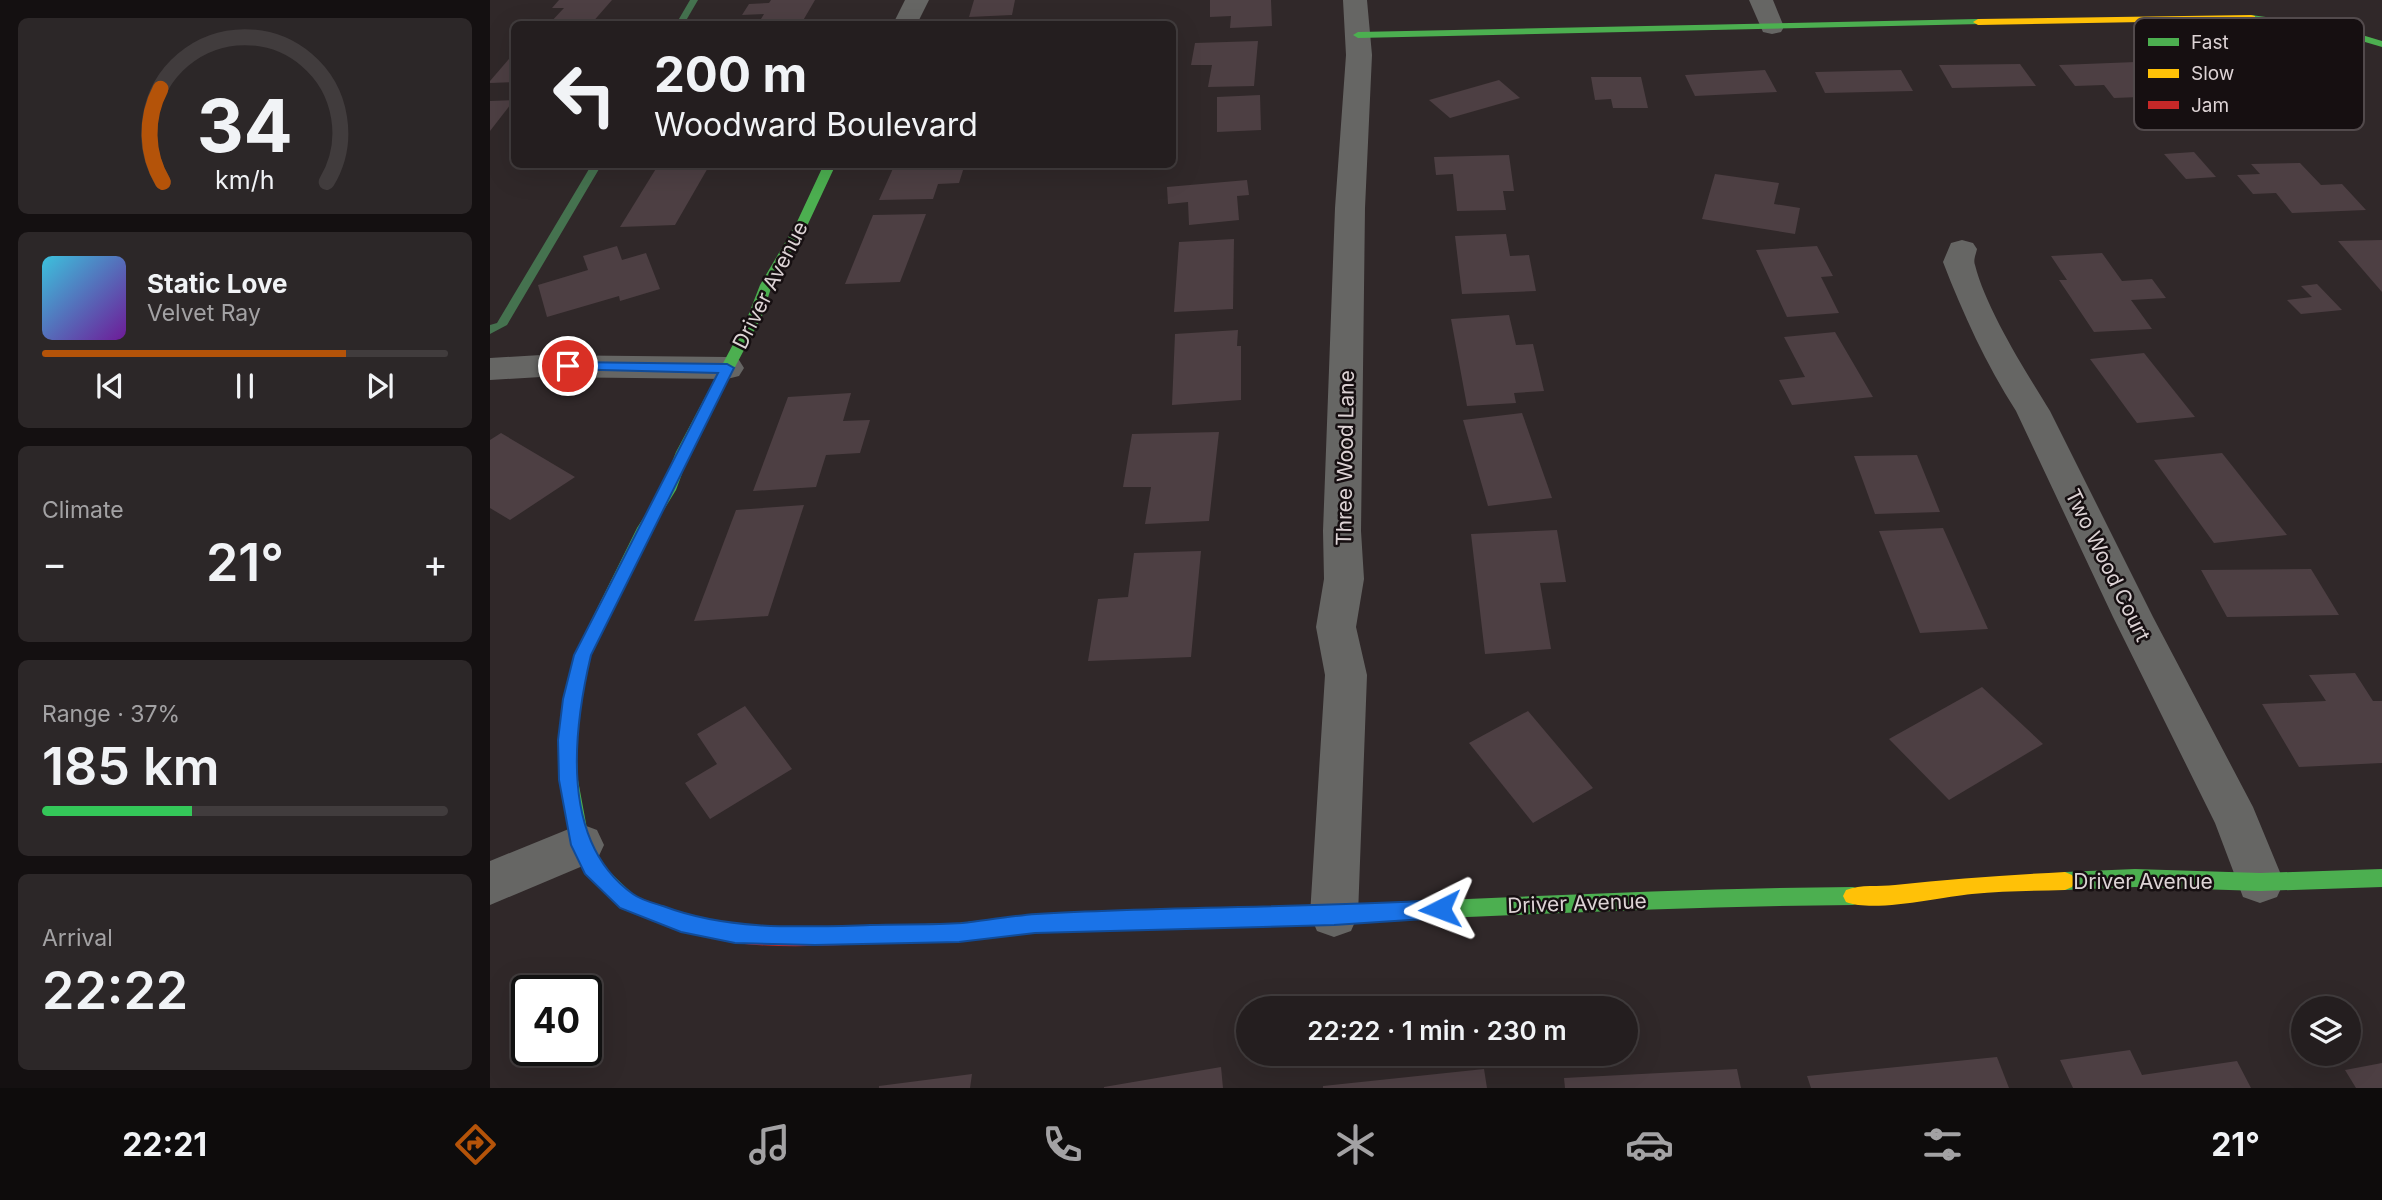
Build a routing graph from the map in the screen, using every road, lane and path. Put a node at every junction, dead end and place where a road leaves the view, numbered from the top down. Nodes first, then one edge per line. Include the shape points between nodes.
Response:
1 (917, 0) edge
2 (1355, 0) edge
3 (1761, 0) edge
4 (2253, 18) edge
5 (906, 21) edge
6 (1772, 27) junction
7 (1358, 35) junction
8 (2364, 39) edge
9 (2382, 44) edge
10 (828, 168) edge
11 (1962, 249) dead end
12 (727, 368) junction
13 (490, 369) edge
14 (581, 845) junction
15 (2382, 878) edge
16 (490, 883) edge
17 (2260, 883) junction
18 (1334, 915) junction

1 - 5 street
2 - 7 street, Three Wood Lane
3 - 6 street
4 - 6 street
6 - 7 street
7 - 18 street, Three Wood Lane via 1350,208 1344,579 1336,627 1346,675
8 - 9 street
10 - 12 street, Driver Avenue
11 - 17 street, Two Wood Court via 1958,262 1978,311 2034,411 2237,821
12 - 13 street
12 - 14 street, Driver Avenue via 582,655 567,740
14 - 16 street
14 - 18 street, Driver Avenue via 592,868 627,902 681,922 735,933 959,932 1035,923
15 - 17 street, Driver Avenue
17 - 18 street, Driver Avenue via 2135,878 1973,885 1891,895 1728,897

